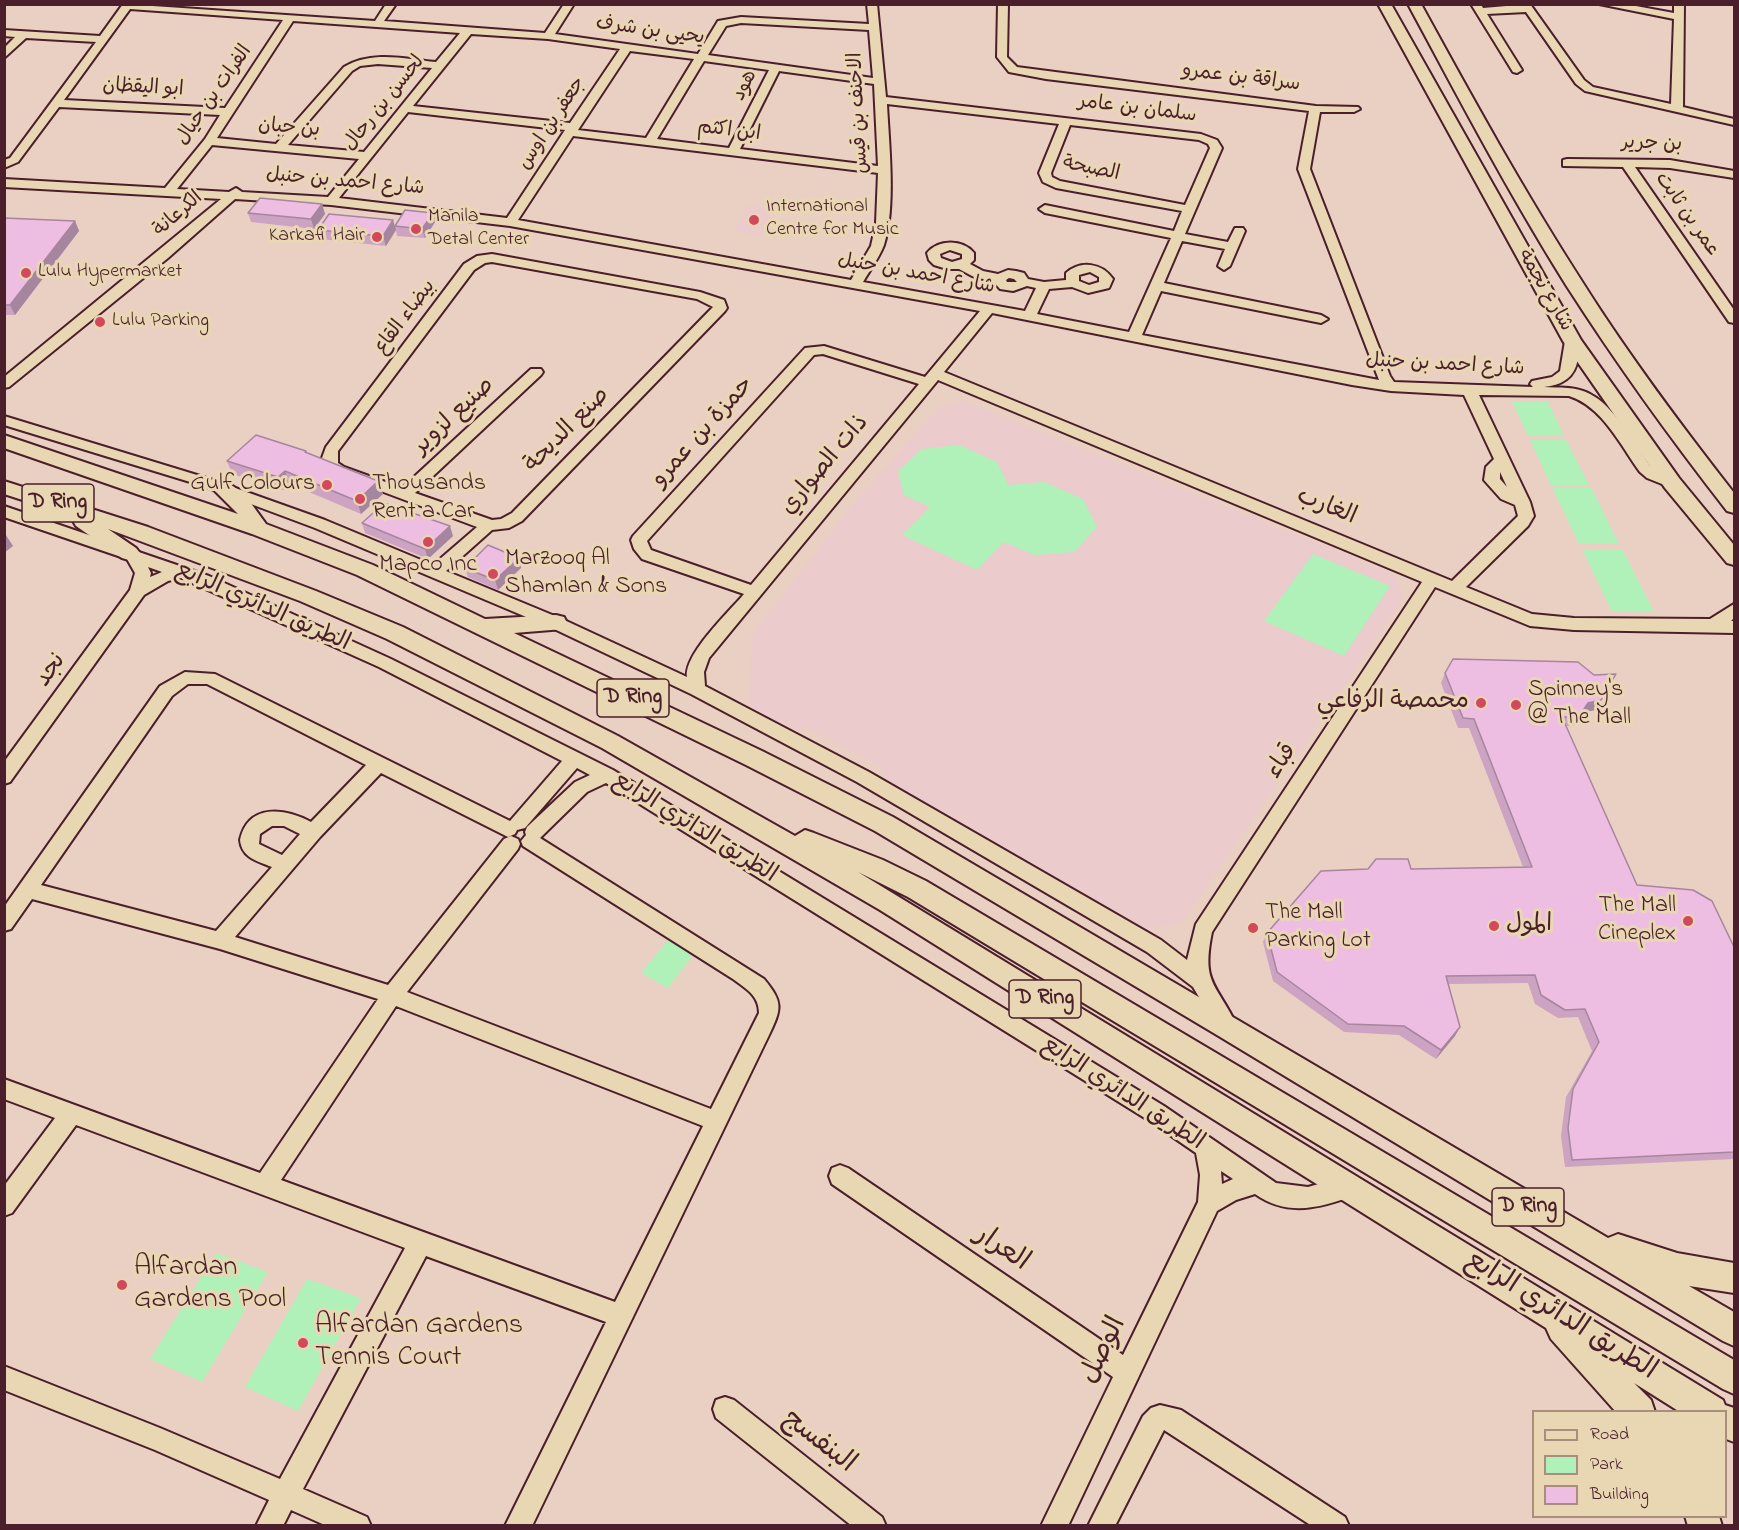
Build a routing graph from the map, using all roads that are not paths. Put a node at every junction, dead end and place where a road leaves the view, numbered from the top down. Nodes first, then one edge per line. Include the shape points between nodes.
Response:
1 (391, 4) edge
2 (569, 4) edge
3 (872, 4) edge
4 (1003, 4) edge
5 (1384, 4) edge
6 (1414, 4) edge
7 (1604, 4) edge
8 (1679, 4) edge
9 (128, 5) edge
10 (1527, 7) edge
11 (1478, 8) edge
12 (1679, 17) junction
13 (290, 18) junction
14 (378, 23) junction
15 (874, 27) junction
16 (468, 30) junction
17 (4, 33) edge
18 (24, 34) junction
19 (548, 36) junction
20 (103, 39) junction
21 (627, 47) junction
22 (4, 55) edge
23 (700, 57) junction
24 (439, 66) junction
25 (776, 68) junction
26 (1517, 70) dead end
27 (880, 82) junction
28 (881, 100) junction
29 (55, 103) junction
30 (405, 108) junction
31 (1315, 109) junction
32 (1354, 109) dead end
33 (1677, 110) junction
34 (228, 112) junction
35 (1066, 121) junction
36 (1734, 122) edge
37 (571, 129) junction
38 (209, 141) junction
39 (649, 142) junction
40 (279, 148) junction
41 (734, 152) junction
42 (365, 156) junction
43 (9, 162) edge
44 (1567, 163) dead end
45 (1626, 163) junction
46 (884, 170) junction
47 (1734, 174) edge
48 (4, 175) edge
49 (22, 176) junction
50 (4, 183) edge
51 (127, 186) junction
52 (170, 189) junction
53 (236, 192) junction
54 (333, 198) junction
55 (1044, 209) dead end
56 (1189, 209) junction
57 (513, 218) junction
58 (1239, 231) dead end
59 (1178, 235) junction
60 (1232, 247) junction
61 (961, 265) dead end
62 (1224, 266) dead end
63 (979, 274) junction
64 (857, 282) junction
65 (1073, 283) dead end
66 (1044, 286) junction
67 (1156, 286) junction
68 (970, 301) junction
69 (718, 303) joint
70 (989, 309) junction
71 (1031, 312) junction
72 (1321, 319) dead end
73 (1734, 319) edge
74 (1136, 332) junction
75 (1572, 341) junction
76 (536, 372) dead end
77 (930, 378) junction
78 (1387, 382) junction
79 (4, 384) edge
80 (1470, 392) junction
81 (4, 420) edge
82 (4, 441) edge
83 (4, 471) edge
84 (1672, 483) junction
85 (4, 487) edge
86 (223, 489) junction
87 (405, 494) junction
88 (56, 503) junction
89 (1734, 506) edge
90 (4, 511) edge
91 (110, 522) junction
92 (488, 525) junction
93 (259, 529) junction
94 (129, 553) junction
95 (1734, 558) edge
96 (183, 572) junction
97 (435, 572) junction
98 (1433, 578) junction
99 (1456, 587) junction
100 (138, 591) junction
101 (753, 591) junction
102 (1734, 610) edge
103 (556, 623) junction
104 (1713, 625) junction
105 (482, 626) junction
106 (1734, 627) edge
107 (702, 655) junction
108 (660, 672) junction
109 (697, 689) junction
110 (574, 758) junction
111 (379, 763) junction
112 (607, 775) junction
113 (4, 777) edge
114 (740, 817) junction
115 (313, 832) junction
116 (520, 834) junction
117 (285, 864) junction
118 (28, 890) junction
119 (4, 923) edge
120 (220, 941) junction
121 (1200, 981) junction
122 (392, 995) junction
123 (1227, 1026) junction
124 (4, 1089) edge
125 (71, 1114) junction
126 (717, 1121) junction
127 (1206, 1148) junction
128 (840, 1176) dead end
129 (1256, 1183) junction
130 (266, 1185) junction
131 (1347, 1187) junction
132 (1209, 1203) junction
133 (4, 1205) edge
134 (1580, 1238) junction
135 (421, 1242) junction
136 (1734, 1278) edge
137 (1538, 1302) junction
138 (621, 1316) junction
139 (1734, 1330) edge
140 (1128, 1373) junction
141 (4, 1378) edge
142 (1734, 1378) edge
143 (725, 1409) dead end
144 (1637, 1410) edge
145 (1708, 1410) edge
146 (285, 1495) junction
147 (1328, 1524) edge
148 (269, 1526) edge
149 (358, 1526) edge
150 (518, 1526) edge
151 (873, 1526) edge
152 (1054, 1526) edge
153 (1101, 1526) edge

1 - 14 street
2 - 19 street
3 - 15 street, الاحنف بن قيس
4 - 31 street, سراقة بن عمرو via 1002,57 1013,70
5 - 75 main road, شارع نجمة
6 - 89 main road, شارع نجمة via 1575,285 1675,431
7 - 12 street
8 - 12 street
9 - 13 street, يحيى بن شرف
9 - 20 street
10 - 11 street
10 - 33 street via 1584,86
11 - 26 street
12 - 33 street
13 - 14 street, يحيى بن شرف
13 - 34 street, الفرات بن حيال
14 - 16 street, يحيى بن شرف
15 - 23 street via 730,21 717,27
15 - 27 street, الاحنف بن قيس
16 - 19 street, يحيى بن شرف
16 - 24 street, لحسن بن رحال
17 - 18 street
18 - 20 street
18 - 22 street
19 - 21 street, يحيى بن شرف
20 - 29 street
21 - 23 street, يحيى بن شرف
21 - 37 street, جعفر بن اوس
23 - 25 street, يحيى بن شرف
23 - 39 street
24 - 30 street, لحسن بن رحال
24 - 40 street via 357,63
25 - 27 street, يحيى بن شرف
25 - 41 street, هود
27 - 28 street, الاحنف بن قيس
28 - 35 street, سلمان بن عامر
28 - 46 street, الاحنف بن قيس
29 - 34 street, ابو اليقظان
29 - 43 street
30 - 37 street, ابن اكثم
30 - 42 street, لحسن بن رحال
31 - 32 street
31 - 78 street, سراقة بن عمرو via 1304,169
33 - 36 street
34 - 38 street, الفرات بن حيال
35 - 56 street, الصبحة via 1045,173 1047,179 1056,184
35 - 56 street, سلمان بن عامر via 1201,137 1213,142 1216,148
37 - 39 street, ابن اكثم
37 - 57 street, جعفر بن اوس
38 - 40 street, بن حبان
38 - 52 street, الفرات بن حيال
39 - 41 street, ابن اكثم
40 - 42 street, بن حبان
41 - 46 street, ابن اكثم
42 - 54 street, لحسن بن رحال
43 - 49 street
44 - 45 street, بن جرير
45 - 47 street, بن جرير via 1681,165
45 - 73 street, عمر بن ثابت
46 - 64 street, الاحنف بن قيس via 880,235
48 - 49 street, شارع احمد بن حنبل
49 - 51 street, شارع احمد بن حنبل
50 - 51 street, شارع احمد بن حنبل
51 - 52 street, شارع احمد بن حنبل
52 - 53 street, شارع احمد بن حنبل
53 - 54 street, شارع احمد بن حنبل
53 - 79 street, الكرعانة
54 - 57 street, شارع احمد بن حنبل
55 - 59 street
56 - 59 street, سلمان بن عامر
57 - 64 street, شارع احمد بن حنبل via 638,235
58 - 60 street
59 - 60 street
59 - 67 street, سلمان بن عامر
60 - 62 street
61 - 63 street
63 - 66 street via 1000,278 1015,274 1024,282
63 - 68 street
64 - 68 street, شارع احمد بن حنبل
65 - 66 street
66 - 71 street
67 - 72 street
67 - 74 street, سلمان بن عامر
68 - 70 street, شارع احمد بن حنبل
68 - 71 street, شارع احمد بن حنبل
69 - 87 street, بيضاء القاع via 700,296 502,259 475,262 330,450 328,457 334,468
69 - 92 street, صنع الديحة via 716,314 517,517 507,524
70 - 71 street, شارع احمد بن حنبل
70 - 77 street, ذات الصواري
71 - 74 street, شارع احمد بن حنبل
74 - 78 street, شارع احمد بن حنبل
75 - 78 street, شارع احمد بن حنبل via 1570,368 1560,380 1552,382
75 - 84 main road, شارع نجمة
76 - 87 street, صنيع لزوير
77 - 98 street, الغارب
77 - 101 street, ذات الصواري
77 - 101 street, حمزة بن عمرو via 824,350 810,351 639,540 644,554
78 - 80 street, شارع احمد بن حنبل
80 - 84 street, شارع احمد بن حنبل via 1581,395 1599,406 1645,469
80 - 99 street via 1526,516
81 - 86 street
82 - 93 main road, D Ring
83 - 91 main road via 86,498 99,506
84 - 95 main road, شارع نجمة
85 - 88 main road, الطريق الدائري الرابع / D Ring
86 - 93 main road via 238,500
86 - 97 street
87 - 92 street, بيضاء القاع
88 - 91 main road, الطريق الدائري الرابع / D Ring
88 - 94 main road
90 - 94 street, الطريق الدائري الرابع
91 - 114 main road, الطريق الدائري الرابع / D Ring via 395,633 610,742
92 - 97 street, صنع الديحة
93 - 105 main road, D Ring via 365,570
94 - 96 street, الطريق الدائري الرابع
94 - 100 street via 143,573
96 - 100 street, نجد via 163,577
96 - 110 street, الطريق الدائري الرابع via 385,663
97 - 103 street
98 - 99 street, الغارب
98 - 121 street, قباء via 1203,930 1197,957
99 - 104 street, الغارب via 1530,620
100 - 113 street, نجد
101 - 107 street, ذات الصواري
102 - 104 street
103 - 105 main road
103 - 108 street
104 - 106 street, الغارب
105 - 123 main road, D Ring via 884,824
107 - 108 street, ذات الصواري via 683,666
107 - 109 street, ذات الصواري via 695,672
108 - 109 street
109 - 121 street via 815,751 1054,887 1154,946
110 - 112 street, الطريق الدائري الرابع
110 - 116 street
111 - 115 street
111 - 116 street
111 - 118 street via 209,678 185,678 166,691
112 - 116 street via 581,787 545,819
112 - 127 street, الطريق الدائري الرابع via 1156,1113
114 - 131 main road, الطريق الدائري الرابع / D Ring via 889,902
114 - 142 main road via 839,853 917,889
115 - 117 street
115 - 117 street via 278,818 254,828 250,847
116 - 122 street
116 - 126 street via 740,973 769,1000 769,1013
117 - 120 street
118 - 119 street
118 - 120 street
120 - 122 street
121 - 123 street
122 - 126 street
122 - 130 street
123 - 134 main road, D Ring
124 - 125 street
125 - 130 street
125 - 133 street
126 - 138 street
127 - 129 street, الطريق الدائري الرابع
127 - 132 street, الوصل via 1211,1176
128 - 140 street, العرار
129 - 131 street, الطريق الدائري الرابع via 1297,1200 1324,1197
129 - 132 street
130 - 135 street
131 - 137 main road, الطريق الدائري الرابع / D Ring
132 - 140 street, الوصل
134 - 136 main road via 1677,1268
134 - 139 main road, D Ring
135 - 138 street
135 - 146 street
137 - 144 main road
137 - 145 main road, الطريق الدائري الرابع / D Ring
138 - 150 street
140 - 152 street, الوصل
141 - 146 street
143 - 151 street, البنفسج
146 - 148 street
146 - 149 street
147 - 153 street via 1172,1419 1160,1417 1152,1425

